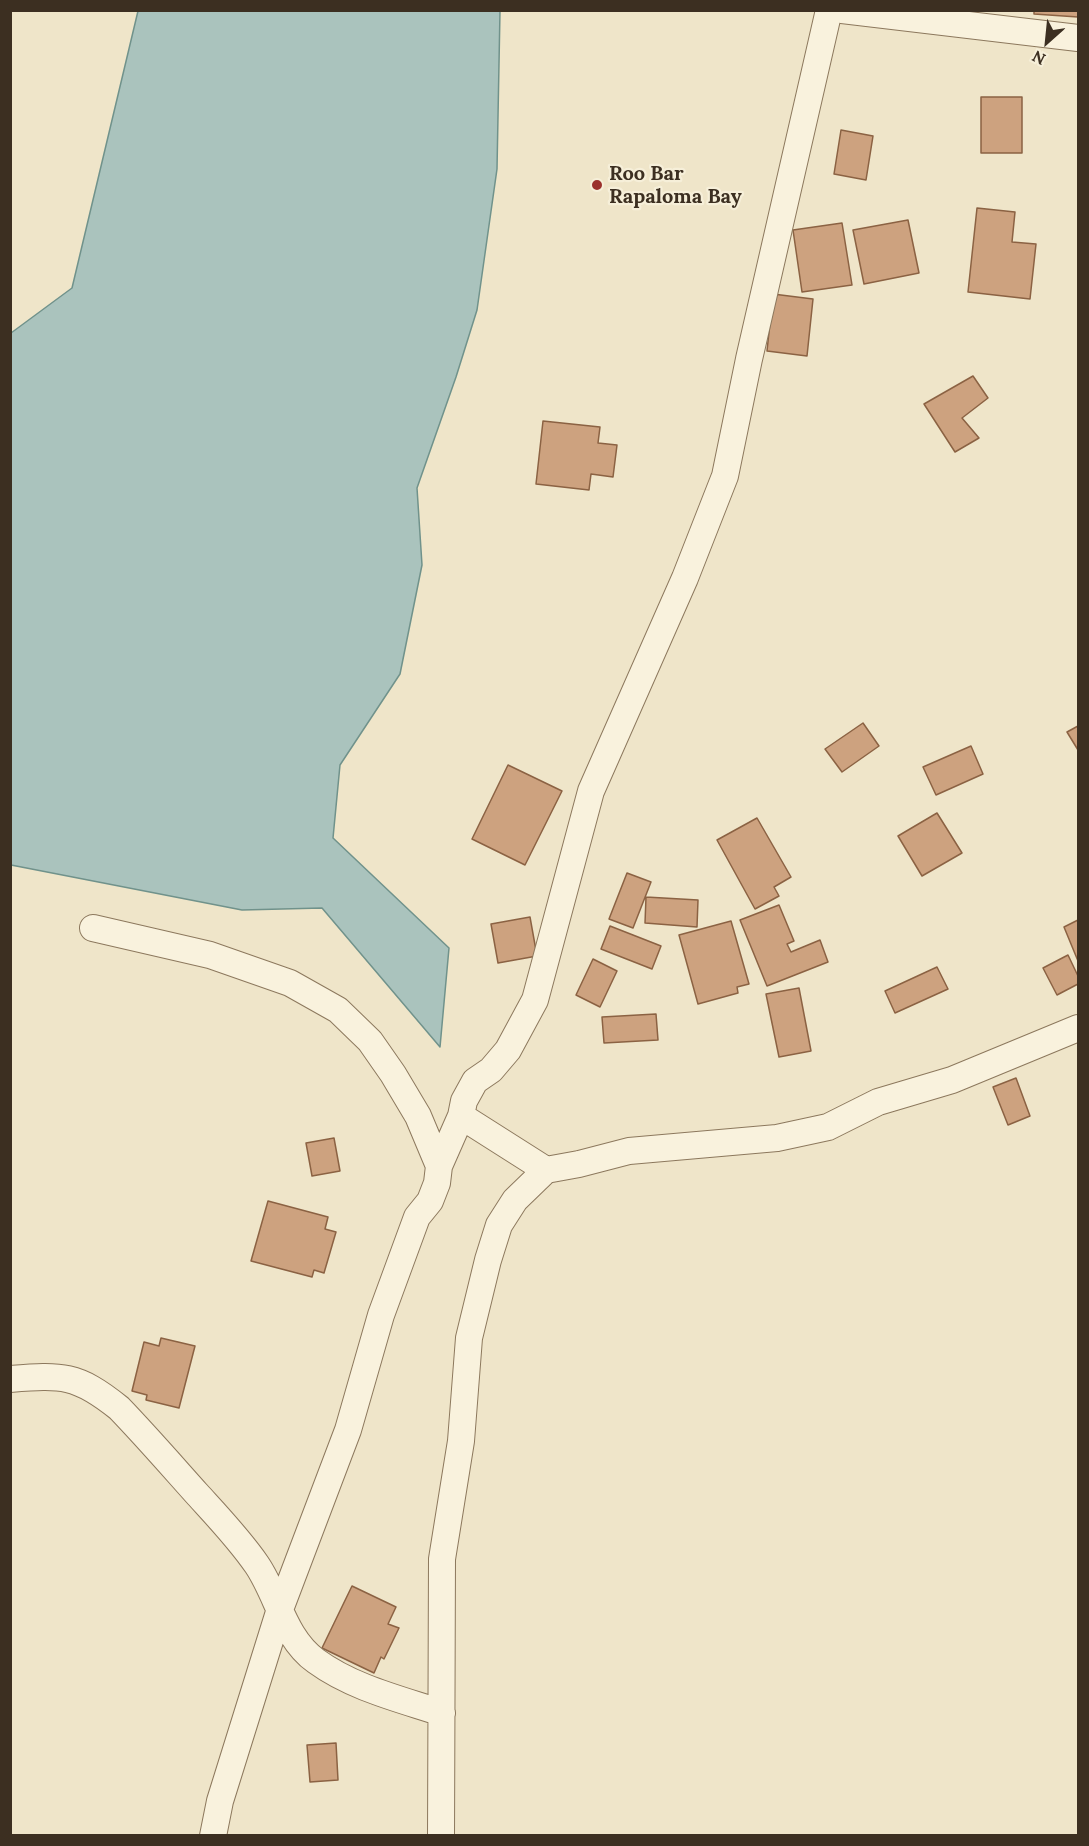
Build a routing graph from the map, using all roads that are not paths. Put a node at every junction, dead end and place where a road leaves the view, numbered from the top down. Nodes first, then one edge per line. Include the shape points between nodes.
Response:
1 (829, 10) edge
2 (842, 10) edge
3 (1078, 38) edge
4 (93, 928) dead end
5 (1078, 1028) edge
6 (461, 1116) junction
7 (438, 1166) junction
8 (546, 1170) junction
9 (10, 1379) edge
10 (279, 1612) junction
11 (442, 1713) junction
12 (213, 1836) edge
13 (441, 1836) edge

1 - 6 street via 748,359 725,476 685,578 591,791 535,1000 508,1050 492,1070 476,1081 464,1101
2 - 3 street
4 - 7 street via 210,955 290,983 338,1010 370,1041 393,1074 418,1116
5 - 8 street via 952,1080 878,1102 828,1126 777,1138 629,1151
6 - 7 street
6 - 8 street
7 - 10 street via 437,1183 430,1201 417,1217 381,1315 348,1430
8 - 11 street via 516,1200 499,1225 469,1338 461,1441 442,1559
9 - 10 street via 48,1376 79,1381 118,1407 235,1536 258,1567
10 - 11 street via 315,1661 374,1690
10 - 12 street via 220,1801
11 - 13 street

